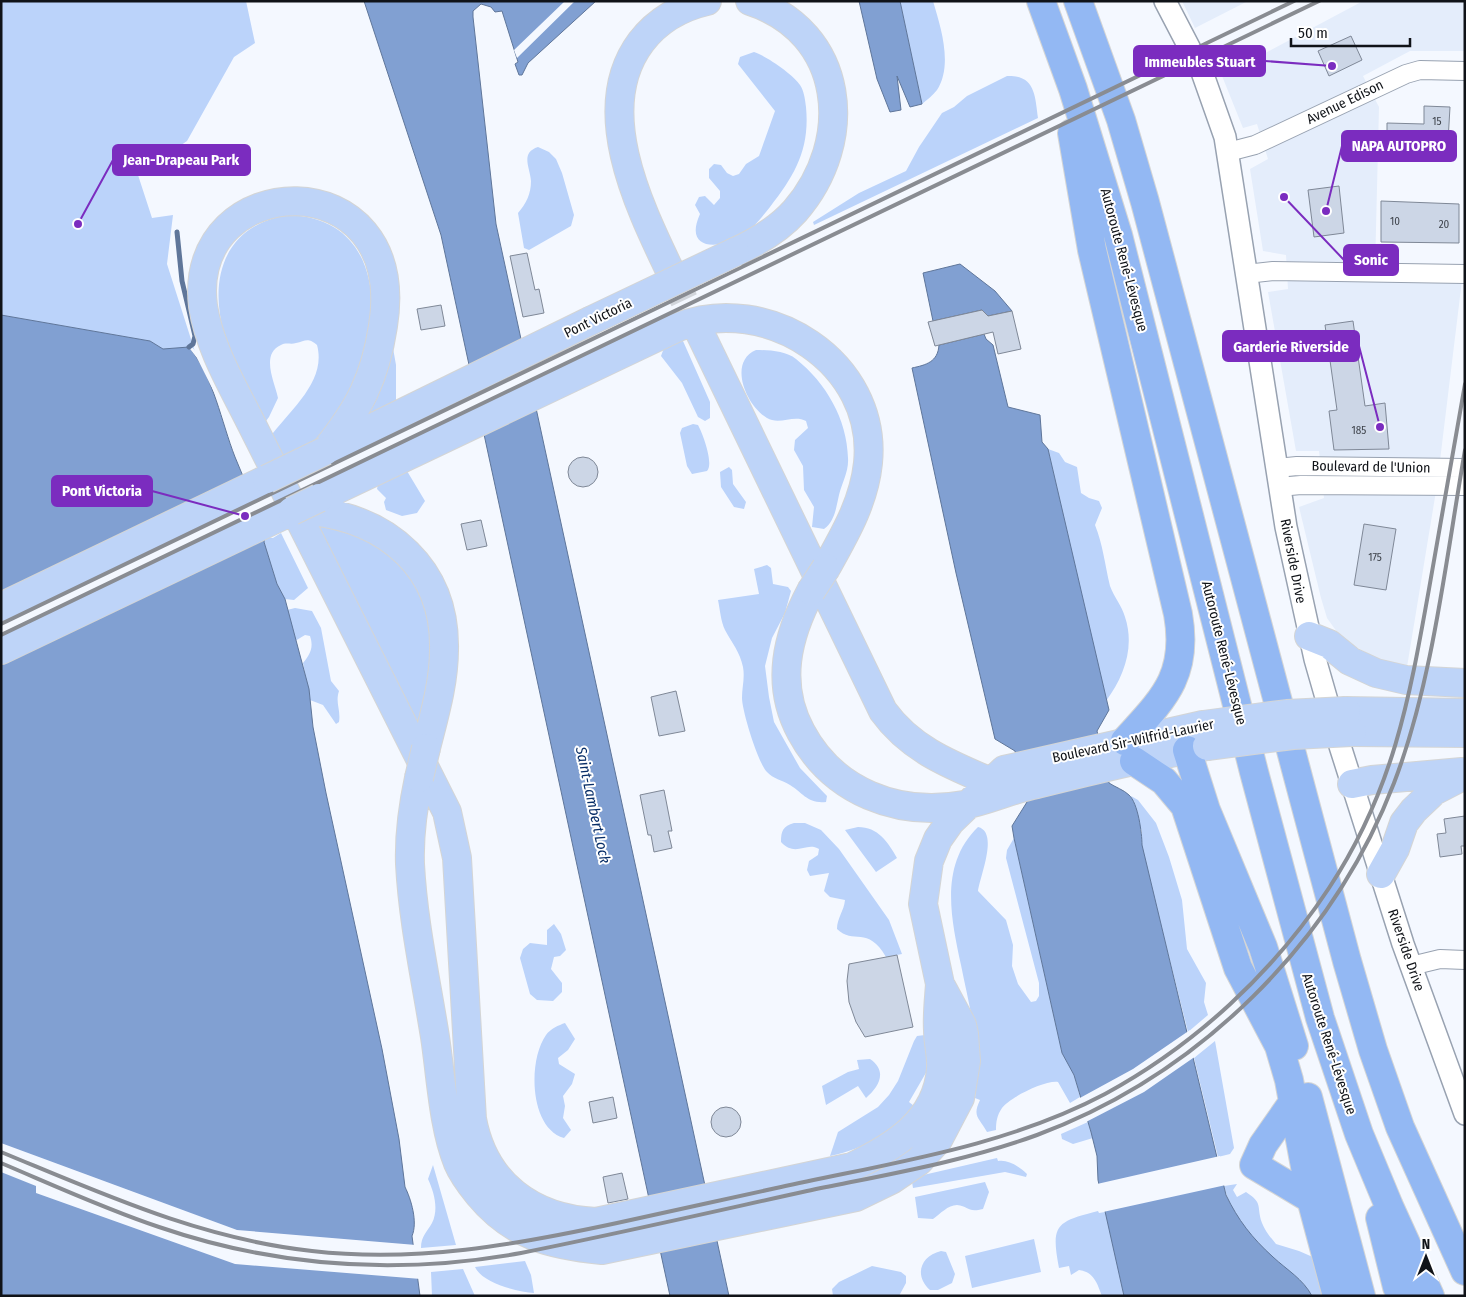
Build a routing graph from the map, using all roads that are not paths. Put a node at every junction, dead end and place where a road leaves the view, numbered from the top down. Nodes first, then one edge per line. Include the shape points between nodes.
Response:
1 (707, 1) edge
2 (750, 1) edge
3 (1041, 1) edge
4 (1078, 1) edge
5 (1165, 1) edge
6 (1058, 45) junction
7 (1465, 70) edge
8 (1228, 152) junction
9 (1246, 274) junction
10 (1465, 274) edge
11 (672, 275) tunnel mouth
12 (699, 331) tunnel mouth
13 (326, 450) junction
14 (1465, 468) edge
15 (1278, 478) junction
16 (1465, 486) edge
17 (301, 511) junction
18 (1, 607) edge
19 (1309, 636) junction
20 (1, 650) edge
21 (1465, 683) edge
22 (1465, 712) edge
23 (1349, 721) junction
24 (1465, 733) edge
25 (1199, 740) junction
26 (1118, 754) junction
27 (1465, 773) edge
28 (1008, 779) junction
29 (1352, 784) junction
30 (966, 804) junction
31 (1381, 874) junction
32 (1465, 960) edge
33 (1411, 966) junction
34 (940, 984) junction
35 (1293, 1102) junction
36 (1465, 1114) edge
37 (1359, 1134) junction
38 (858, 1178) junction
39 (1311, 1199) junction
40 (592, 1232) junction
41 (1465, 1271) edge
42 (1337, 1296) edge
43 (1361, 1296) edge
44 (1402, 1296) edge
45 (1430, 1296) edge

1 - 11 main road via 678,12 652,29 633,55 624,76 621,97 620,128 628,166
2 - 13 main road, Pont Victoria, bridge via 786,17 815,46 825,65 830,84 832,119 826,157 806,197 778,226 736,252
3 - 6 highway, Autoroute René-Lévesque
4 - 41 highway via 1118,112 1145,202 1371,1042 1413,1160
5 - 8 street, Riverside Drive via 1208,86
6 - 26 highway via 1092,250 1180,630 1178,664 1168,690
6 - 37 highway, Autoroute René-Lévesque via 1105,188 1130,277 1308,978
7 - 8 street, Avenue Edison via 1420,70 1406,74 1255,144
8 - 9 street, Riverside Drive
9 - 10 street via 1274,271
9 - 15 street, Riverside Drive
12 - 28 main road via 884,711 896,728 936,758 963,769
13 - 18 main road, Pont Victoria, bridge
13 - 40 main road via 347,423 370,378 384,318 385,278 375,248 352,220 325,206 294,202 258,207 228,228 210,258 203,293 209,331 250,421 447,812 457,858 472,1119 479,1148 495,1174 521,1199
14 - 15 street, Boulevard de l'Union via 1297,466
15 - 16 street, Boulevard de l'Union via 1301,485
15 - 19 street, Riverside Drive
17 - 20 main road
17 - 30 main road, Boulevard Sir-Wilfrid-Laurier, bridge via 684,324 716,318 772,325 799,337 822,353 842,374 857,398 866,424 868,450 864,487 850,525 811,591 791,637 786,673 794,718 814,754 844,783 884,802 921,808
17 - 40 main road, bridge via 355,520 381,532 412,558 433,593 442,622 442,677 412,818 411,871 447,1113 458,1163 479,1196 505,1220 535,1238 563,1246
19 - 21 main road via 1329,644 1358,666 1385,676
19 - 29 street, Riverside Drive
22 - 23 main road, Boulevard Sir-Wilfrid-Laurier
23 - 24 main road, Boulevard Sir-Wilfrid-Laurier
23 - 25 main road, Boulevard Sir-Wilfrid-Laurier, bridge via 1286,736
25 - 26 main road, Boulevard Sir-Wilfrid-Laurier
25 - 43 highway via 1206,810 1271,970
26 - 28 main road, Boulevard Sir-Wilfrid-Laurier
26 - 35 highway via 1176,792 1189,815 1230,948 1279,1046
27 - 29 main road
27 - 31 main road via 1434,791 1414,810 1404,823
28 - 30 main road, Boulevard Sir-Wilfrid-Laurier
29 - 31 street, Riverside Drive
30 - 34 main road via 938,839 924,886 924,914
31 - 33 street, Riverside Drive
32 - 33 street via 1440,959
33 - 36 street, Riverside Drive
34 - 38 main road via 938,1030 941,1069 935,1092 926,1113 907,1135 878,1154
34 - 38 main road via 964,1034 965,1070 960,1098 944,1131 911,1168
35 - 39 highway
35 - 39 highway via 1263,1145 1254,1165
37 - 44 highway
37 - 45 highway, Autoroute René-Lévesque
38 - 40 main road
38 - 40 main road
39 - 42 highway

